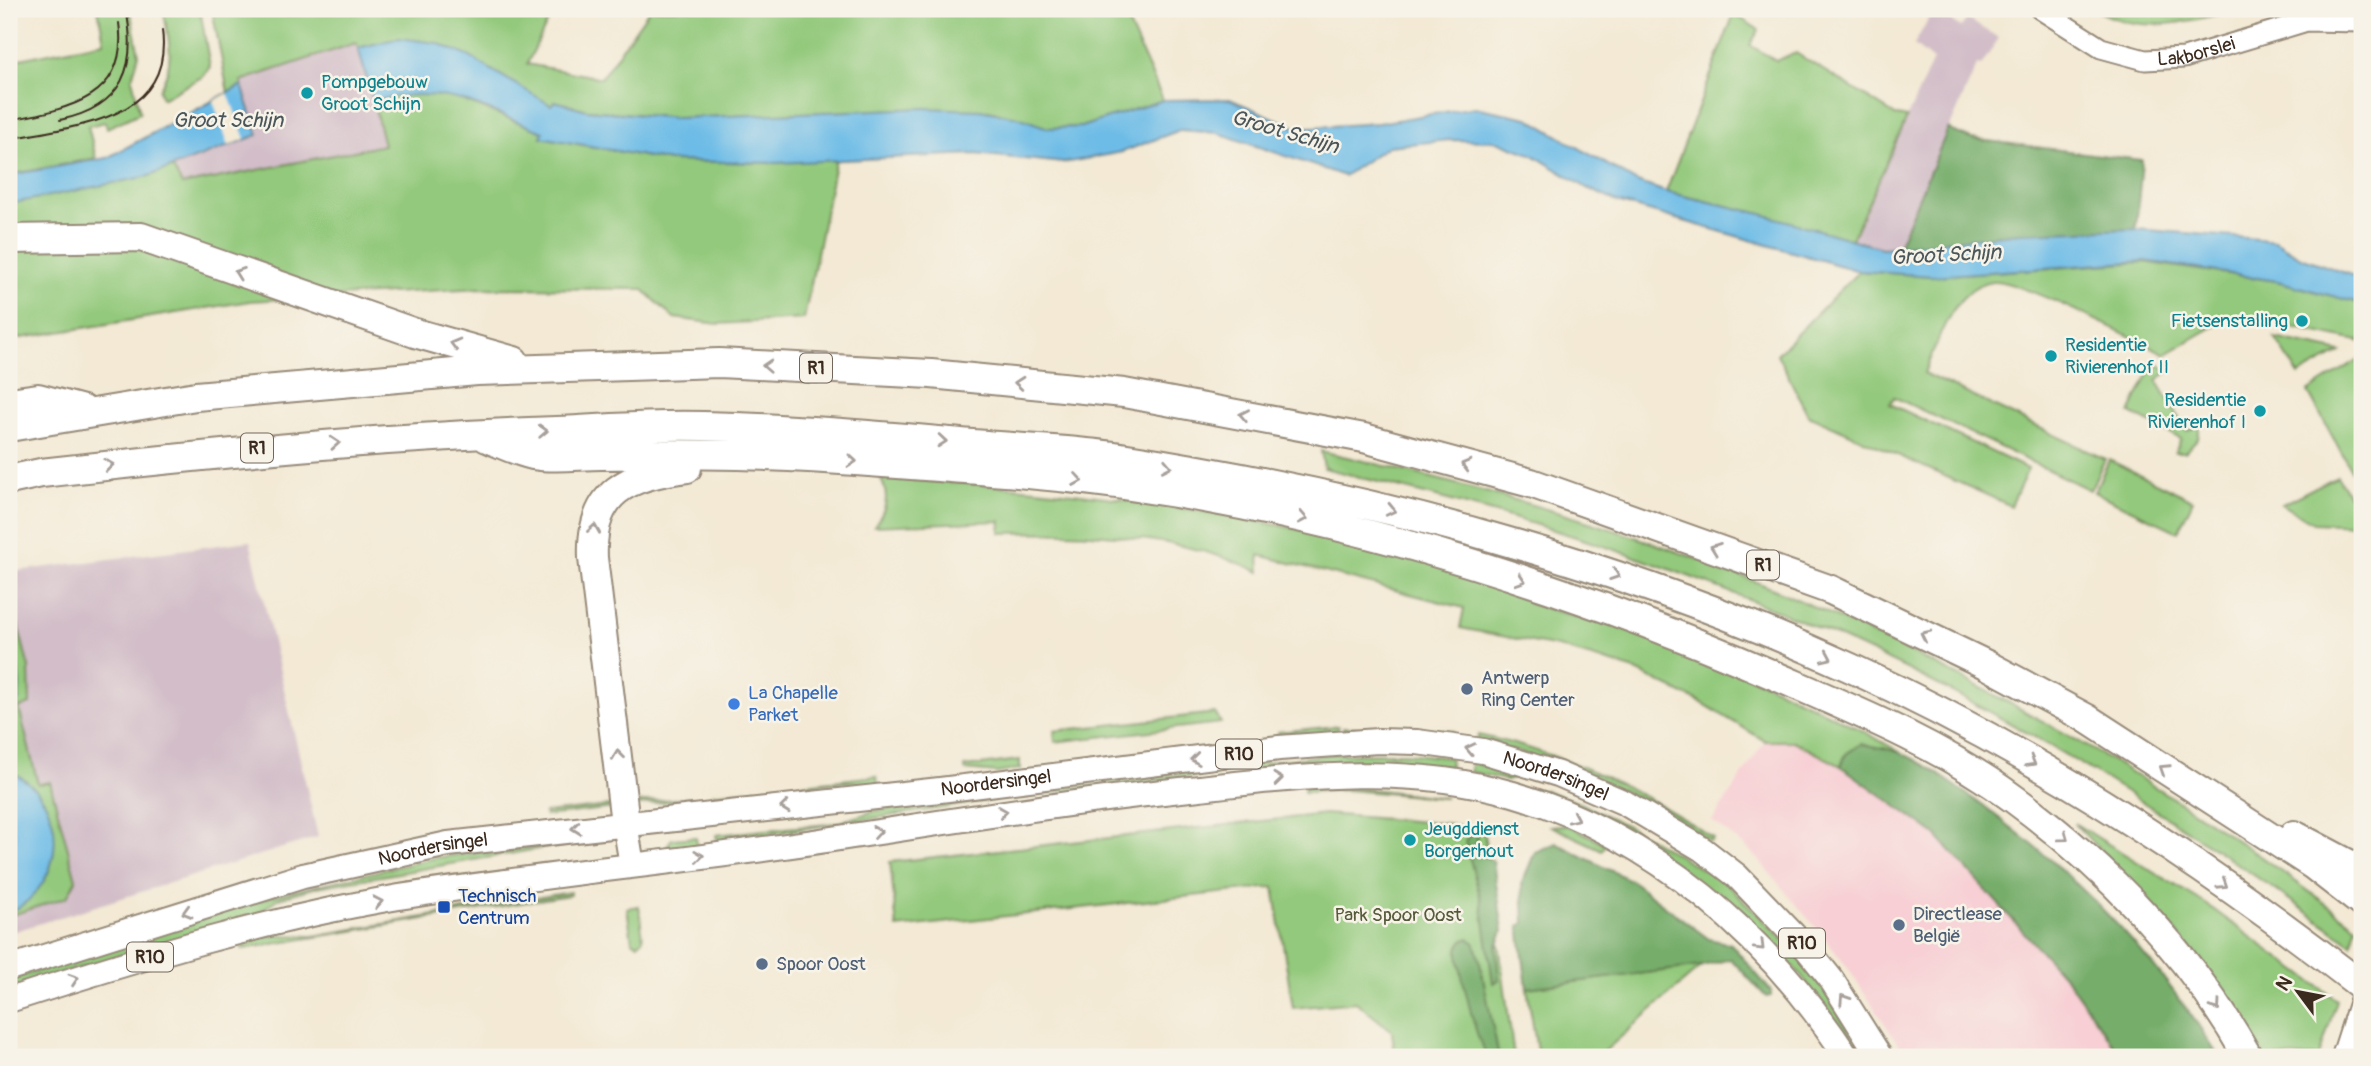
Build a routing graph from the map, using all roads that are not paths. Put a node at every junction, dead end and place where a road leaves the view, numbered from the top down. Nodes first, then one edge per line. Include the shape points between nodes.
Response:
1 (2040, 9) edge
2 (2362, 22) edge
3 (9, 239) edge
4 (544, 369) junction
5 (9, 402) edge
6 (92, 413) junction
7 (9, 427) edge
8 (475, 433) junction
9 (784, 456) junction
10 (9, 480) edge
11 (2194, 788) junction
12 (625, 823) junction
13 (632, 865) junction
14 (2362, 871) edge
15 (2362, 904) edge
16 (9, 968) edge
17 (2362, 986) edge
18 (9, 1000) edge
19 (2362, 1001) edge
20 (1847, 1057) edge
21 (1880, 1057) edge
22 (2248, 1057) edge
23 (2344, 1057) edge

1 - 2 street, Lakborslei via 2101,48 2145,60 2184,58 2307,21
4 -> 3 highway, R1 via 415,333 141,237
4 - 6 highway, R1 via 196,397
11 -> 4 highway, R1 via 2086,718 1831,590 1531,483 1364,438 1124,393 931,374 719,363
5 - 6 highway via 38,398
6 - 7 highway, R1
8 - 9 highway via 534,456
10 -> 8 highway, R1 via 257,448
8 -> 17 highway, R1 via 699,425 1117,456 1349,500 1480,531 1713,609 1857,670 1972,728 2052,774 2275,918
12 -> 9 highway via 593,558 595,519 604,501 656,472
9 -> 22 highway via 1041,474 1252,508 1438,554 1676,632 1865,714 2010,796 2075,846 2143,912
11 - 14 highway
11 - 15 highway, R1 via 2313,865
12 - 13 main road
12 -> 16 main road, Noordersingel / R10 via 448,844 328,870
21 -> 12 main road, Noordersingel / R10 via 1807,949 1737,876 1702,849 1588,786 1513,759 1459,746 1378,741 1279,748
18 -> 13 main road, Noordersingel / R10 via 292,919 396,898
13 -> 20 main road, Noordersingel / R10 via 1135,795 1363,773 1416,775 1510,793 1607,832 1657,860 1762,948
19 - 23 main road

